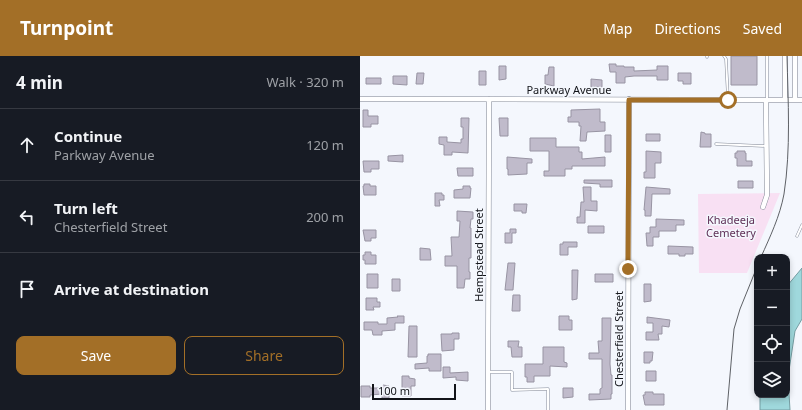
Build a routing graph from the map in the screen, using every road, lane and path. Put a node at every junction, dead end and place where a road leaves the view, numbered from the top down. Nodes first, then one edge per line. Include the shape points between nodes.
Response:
1 (724, 56) edge
2 (767, 56) edge
3 (785, 56) edge
4 (795, 56) edge
5 (360, 99) edge
6 (488, 99) junction
7 (629, 100) junction
8 (728, 100) junction
9 (766, 100) junction
10 (785, 100) junction
11 (795, 100) junction
12 (802, 100) edge
13 (716, 144) dead end
14 (766, 146) junction
15 (763, 207) dead end
16 (802, 225) edge
17 (797, 236) dead end
18 (488, 372) junction
19 (488, 410) edge
20 (548, 410) edge
21 (628, 410) edge

1 - 8 lane
2 - 9 lane
3 - 10 street
4 - 11 street
5 - 6 street, Parkway Avenue
6 - 7 street, Parkway Avenue
6 - 18 street, Hempstead Street
7 - 8 street, Parkway Avenue
7 - 21 street, Chesterfield Street
8 - 9 street, Parkway Avenue
9 - 10 street, Parkway Avenue
9 - 14 street
10 - 11 street, Parkway Avenue
11 - 12 street, Parkway Avenue
13 - 14 lane
14 - 15 street via 767,195
16 - 17 lane
18 - 19 street, Hempstead Street
18 - 20 lane via 512,372 512,390 548,389

